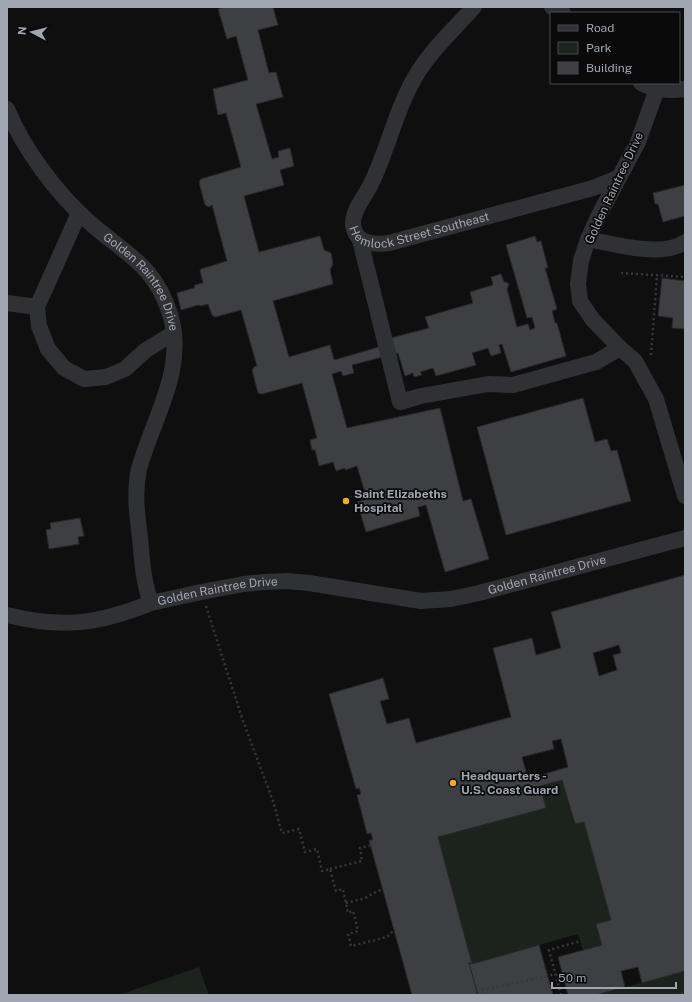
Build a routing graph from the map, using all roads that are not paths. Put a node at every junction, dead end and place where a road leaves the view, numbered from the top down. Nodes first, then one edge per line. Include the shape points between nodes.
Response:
1 (474, 7) edge
2 (552, 7) edge
3 (561, 12) edge
4 (643, 84) edge
5 (657, 89) junction
6 (685, 89) edge
7 (7, 109) edge
8 (618, 178) junction
9 (79, 213) junction
10 (588, 239) junction
11 (360, 240) junction
12 (685, 242) edge
13 (7, 303) edge
14 (38, 306) junction
15 (174, 333) junction
16 (620, 348) junction
17 (685, 496) edge
18 (685, 538) edge
19 (152, 603) junction
20 (7, 615) edge

1 - 11 lane, Hemlock Street Southeast via 430,55 406,94 380,164 368,191 356,209 353,224
2 - 3 lane
4 - 5 lane
5 - 6 lane
5 - 8 lane, Golden Raintree Drive via 638,142
7 - 9 lane, Golden Raintree Drive via 27,148
8 - 10 lane, Golden Raintree Drive
8 - 11 lane, Hemlock Street Southeast via 594,188 388,243 368,244
9 - 14 lane
9 - 15 lane, Golden Raintree Drive via 148,271 164,299
10 - 12 lane via 636,248 667,249
10 - 16 lane, Golden Raintree Drive via 581,261 578,284 580,301 592,320
11 - 16 lane via 400,402 488,384 513,385 596,362
13 - 14 lane
14 - 15 lane via 39,326 48,349 64,368 84,378 106,377 125,369 146,350
15 - 19 lane, Golden Raintree Drive via 171,380 143,457 137,483 143,577
16 - 17 lane, Golden Raintree Drive via 635,362 656,399
18 - 19 lane, Golden Raintree Drive via 479,594 451,599 421,601 287,581 244,584
19 - 20 lane via 125,614 78,623 40,622

